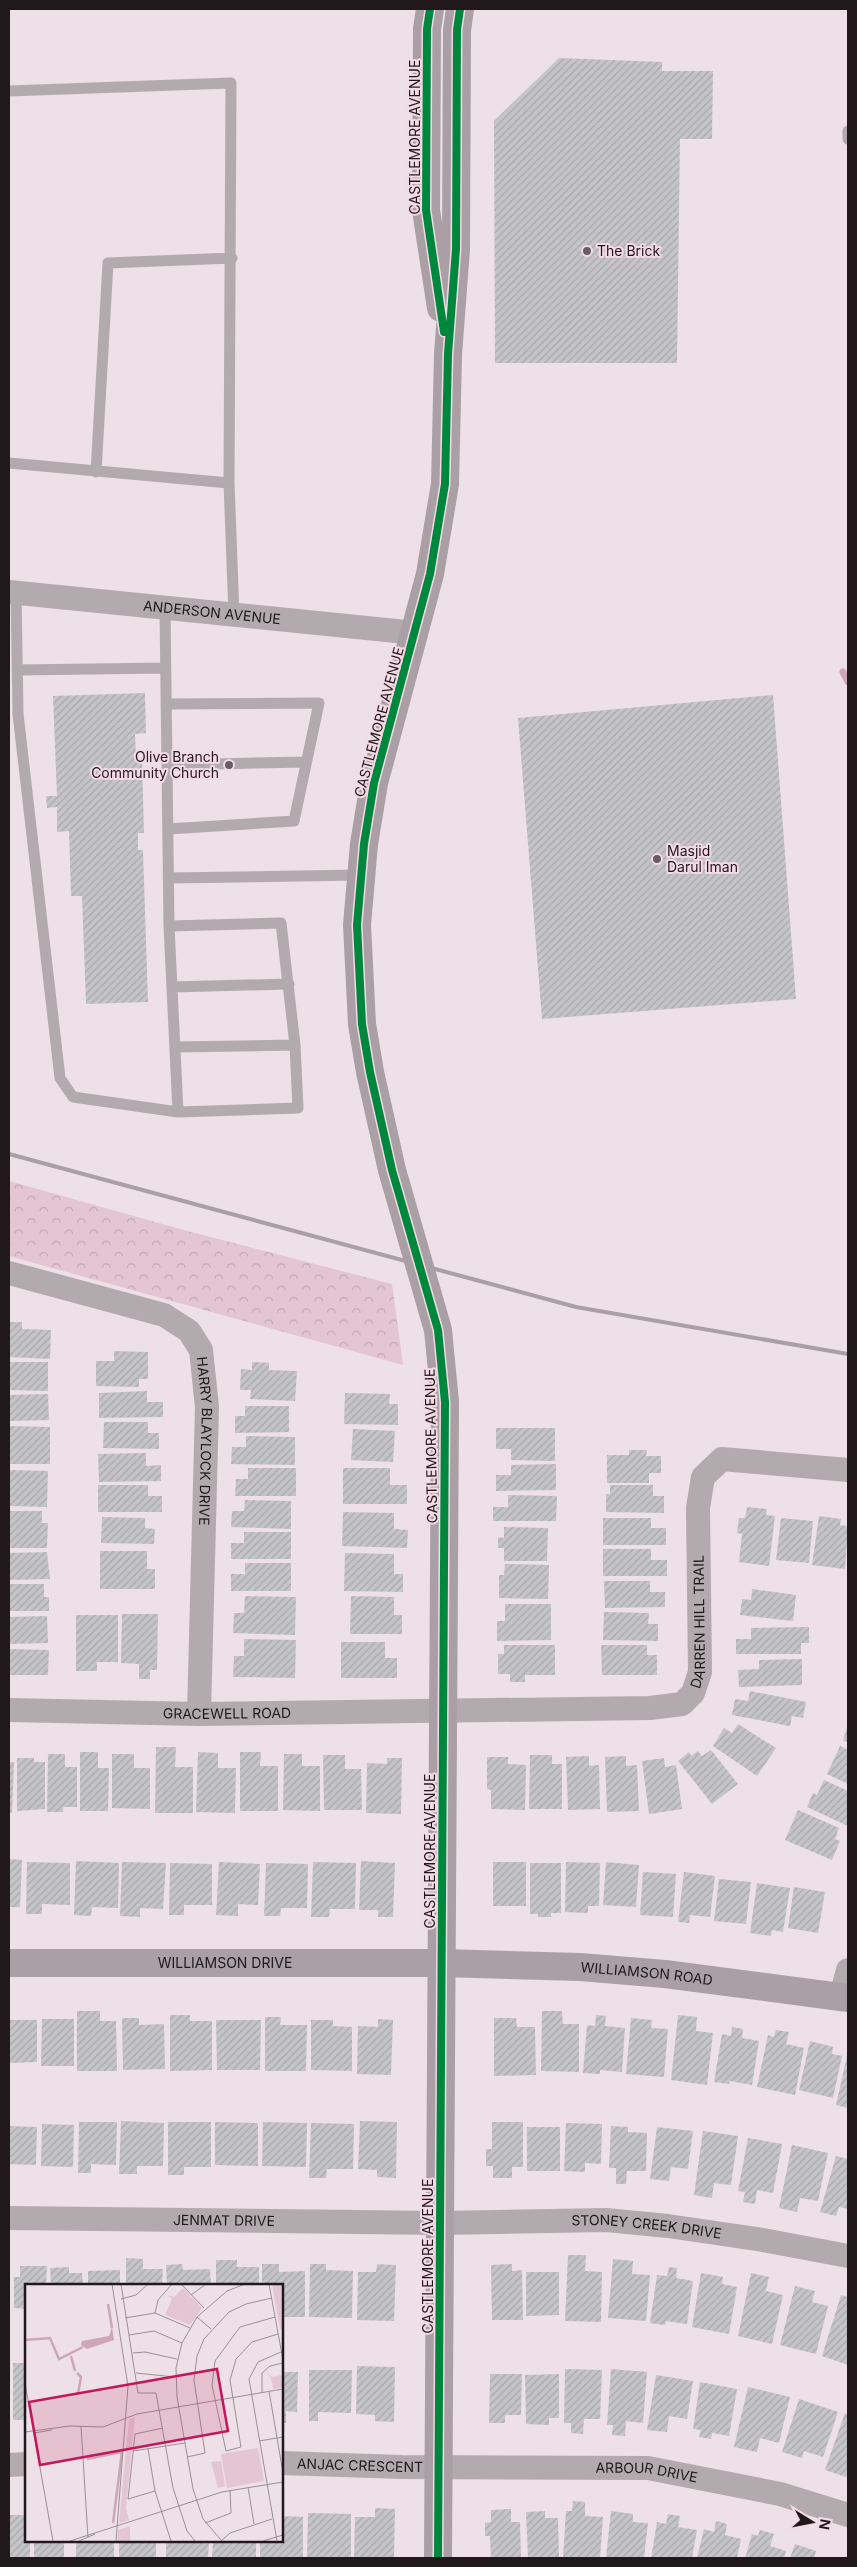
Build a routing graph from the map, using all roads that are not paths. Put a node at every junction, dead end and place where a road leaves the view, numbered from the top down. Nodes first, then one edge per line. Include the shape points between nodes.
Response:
1 (430, 9) edge
2 (460, 9) edge
3 (9, 91) edge
4 (848, 131) edge
5 (848, 139) edge
6 (232, 258) junction
7 (448, 354) junction
8 (9, 463) edge
9 (96, 472) junction
10 (229, 483) junction
11 (12, 592) edge
12 (165, 609) junction
13 (234, 615) junction
14 (416, 633) junction
15 (165, 668) junction
16 (18, 670) junction
17 (166, 704) junction
18 (306, 762) junction
19 (167, 765) junction
20 (168, 829) junction
21 (361, 874) junction
22 (169, 878) junction
23 (169, 926) junction
24 (289, 984) junction
25 (172, 987) junction
26 (295, 1045) junction
27 (175, 1047) junction
28 (178, 1112) junction
29 (9, 1273) edge
30 (848, 1470) edge
31 (9, 1710) edge
32 (444, 1712) junction
33 (199, 1714) junction
34 (9, 1963) edge
35 (442, 1963) junction
36 (848, 1970) edge
37 (845, 1997) edge
38 (9, 2218) edge
39 (440, 2222) junction
40 (848, 2256) edge
41 (282, 2463) edge
42 (25, 2464) edge
43 (9, 2465) edge
44 (439, 2467) junction
45 (848, 2515) edge
46 (438, 2558) edge

1 - 7 street, CASTLEMORE AVENUE via 427,29 426,210
2 - 7 street, CASTLEMORE AVENUE via 457,30 456,249
3 - 6 lane via 231,83
4 - 5 lane
6 - 9 lane via 108,263
6 - 10 lane
7 - 14 street, CASTLEMORE AVENUE via 445,484
8 - 9 lane
9 - 10 lane
10 - 13 lane
11 - 12 street, ANDERSON AVENUE
11 - 16 lane
12 - 13 street, ANDERSON AVENUE
12 - 15 lane
13 - 14 street, ANDERSON AVENUE
14 - 21 street, CASTLEMORE AVENUE via 374,783
15 - 16 lane
15 - 17 lane
16 - 28 lane via 18,714 60,1078 73,1097
17 - 18 lane via 319,703
17 - 19 lane
18 - 19 lane
18 - 20 lane via 294,821
19 - 20 lane
20 - 22 lane
21 - 22 lane
21 - 32 street, CASTLEMORE AVENUE via 358,975 370,1072 380,1122 431,1302 442,1354
22 - 23 lane
23 - 24 lane via 281,923
23 - 25 lane
24 - 25 lane
24 - 26 lane
25 - 27 lane
26 - 27 lane
26 - 28 lane via 298,1108
27 - 28 lane
29 - 33 street, HARRY BLAYLOCK DRIVE via 164,1315 189,1331 201,1350 206,1407
30 - 32 street, DARREN HILL TRAIL via 722,1460 704,1477 698,1508 700,1672 693,1693 682,1704 650,1708 491,1708
31 - 33 street, GRACEWELL ROAD
32 - 33 street, GRACEWELL ROAD
32 - 35 street, CASTLEMORE AVENUE
34 - 35 street, WILLIAMSON DRIVE
35 - 37 street, WILLIAMSON ROAD via 580,1967 665,1974
35 - 39 street, CASTLEMORE AVENUE
36 - 37 street
38 - 39 street, JENMAT DRIVE
39 - 40 street, STONEY CREEK DRIVE via 606,2220 763,2240
39 - 44 street, CASTLEMORE AVENUE
41 - 44 street, ANJAC CRESCENT
42 - 43 street
44 - 45 street, ARBOUR DRIVE via 648,2468 780,2494
44 - 46 street, CASTLEMORE AVENUE

